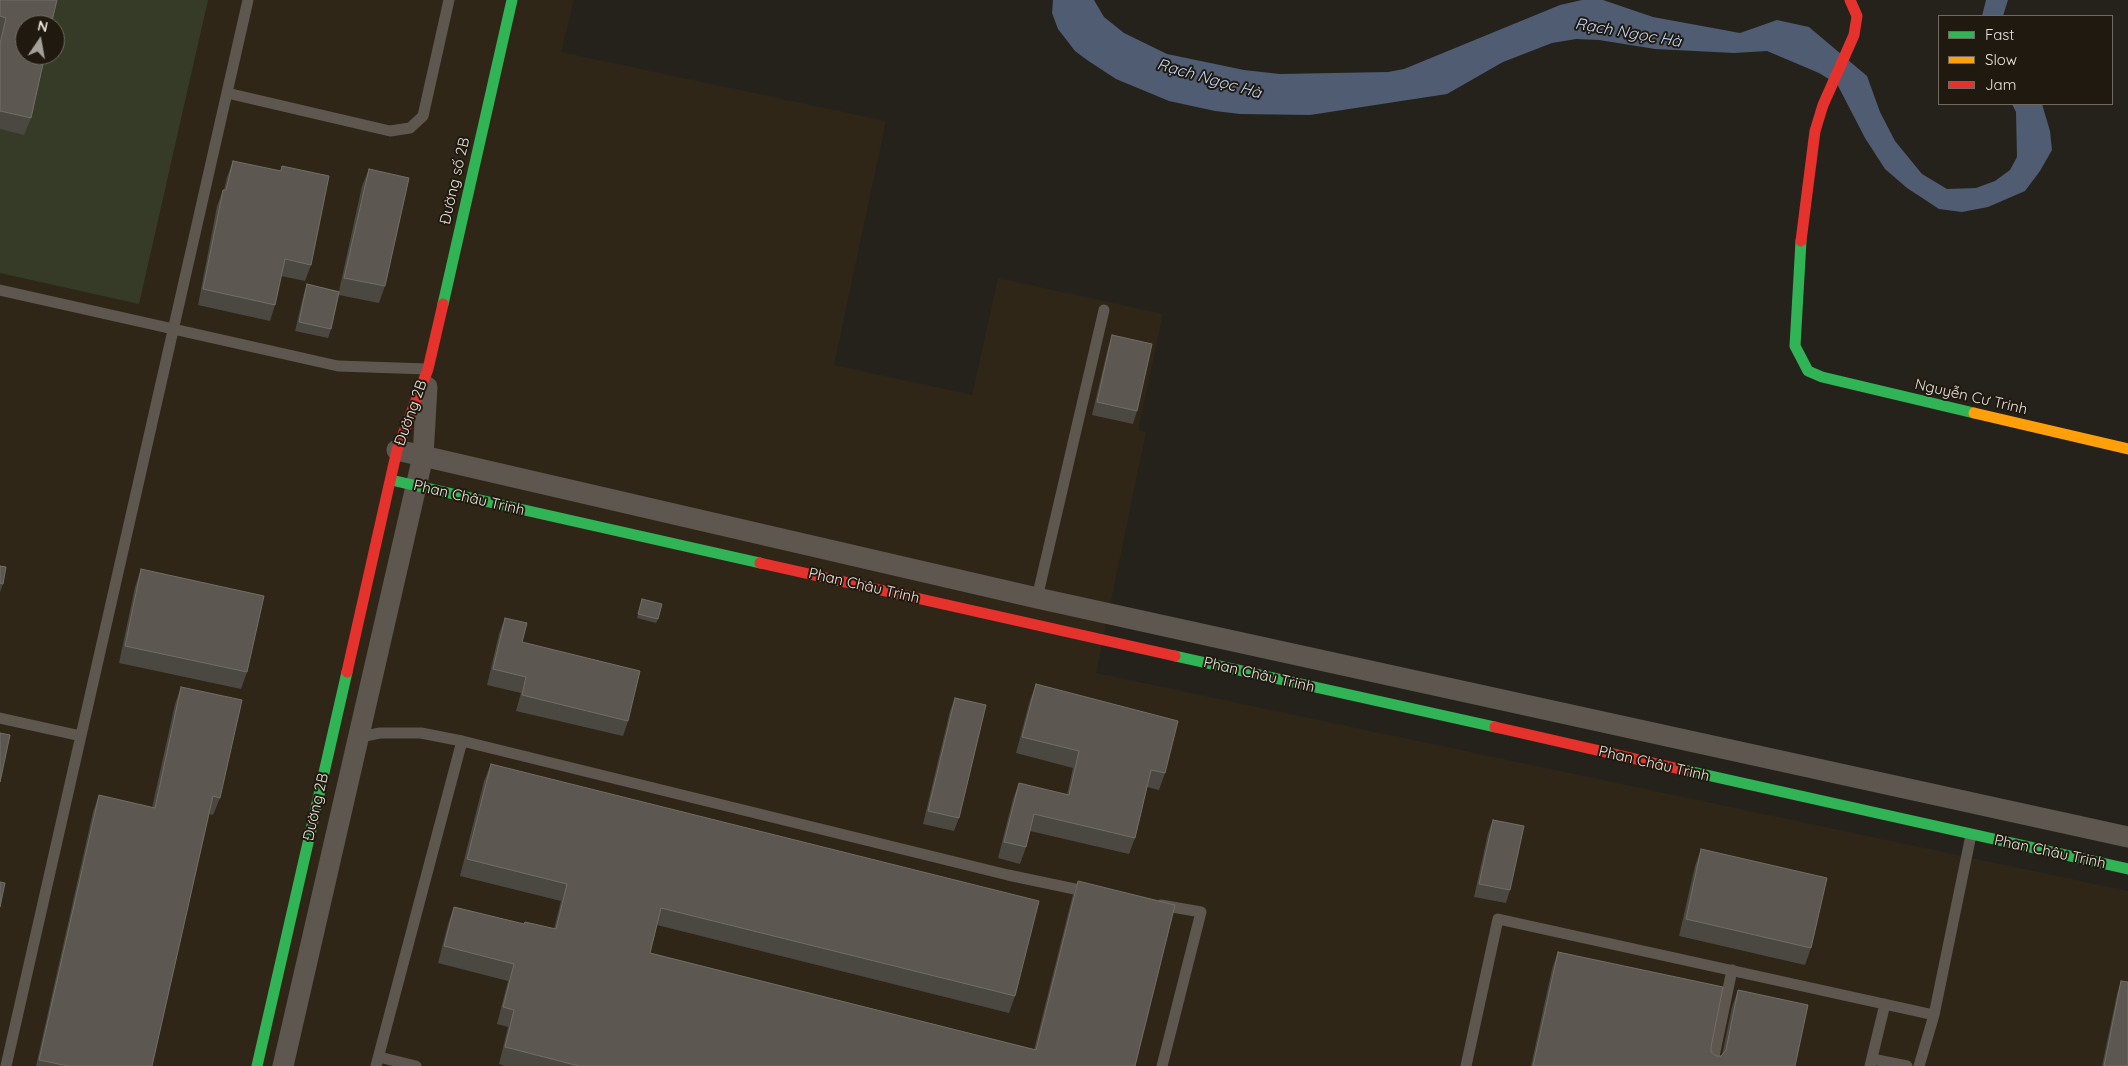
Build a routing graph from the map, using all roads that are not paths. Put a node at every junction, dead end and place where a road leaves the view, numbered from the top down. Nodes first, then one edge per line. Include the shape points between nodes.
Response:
1 (248, 0) edge
2 (449, 0) edge
3 (512, 0) edge
4 (1850, 0) edge
5 (227, 93) junction
6 (0, 290) edge
7 (1104, 310) dead end
8 (173, 329) junction
9 (428, 369) junction
10 (2128, 449) edge
11 (397, 450) junction
12 (423, 456) junction
13 (391, 480) junction
14 (416, 486) junction
15 (1037, 598) junction
16 (0, 718) edge
17 (81, 736) junction
18 (360, 737) junction
19 (462, 741) junction
20 (1971, 835) junction
21 (2128, 837) edge
22 (2128, 869) edge
23 (1103, 894) edge
24 (1148, 902) edge
25 (1732, 970) junction
26 (1885, 1004) junction
27 (1934, 1015) junction
28 (378, 1061) edge
29 (1871, 1062) edge
30 (6, 1066) edge
31 (257, 1066) edge
32 (283, 1066) edge
33 (416, 1066) edge
34 (1162, 1066) edge
35 (1466, 1066) edge
36 (1712, 1066) edge
37 (1907, 1066) edge
38 (1919, 1066) edge

1 - 5 lane
2 - 5 lane via 425,110 410,128 390,131
3 - 9 street, Đường số 2B
4 - 10 street, Nguyễn Cư Trinh via 1857,16 1854,35 1823,105 1813,140 1798,264 1795,346 1808,371 1822,377
5 - 8 lane
6 - 8 lane
7 - 15 lane
8 - 9 lane via 338,366
8 - 17 lane
9 - 11 street, Đường 2B
9 - 12 street, Đường 2B
11 - 12 street, Phan Châu Trinh
11 - 13 street, Đường 2B
12 - 14 street, Đường 2B
12 - 15 street, Phan Châu Trinh
13 - 14 street, Phan Châu Trinh
13 - 31 street, Đường 2B
14 - 18 street, Đường 2B
14 - 20 street, Phan Châu Trinh
15 - 21 street, Phan Châu Trinh
16 - 17 lane
17 - 30 lane
18 - 19 lane via 380,733 421,733
18 - 32 street, Đường 2B
19 - 23 lane via 992,871
19 - 28 lane
20 - 22 street, Phan Châu Trinh
20 - 27 lane
24 - 34 lane via 1201,912
25 - 26 lane
25 - 35 lane via 1498,919
25 - 36 lane
26 - 27 lane
26 - 29 lane
27 - 38 lane
28 - 33 lane
29 - 37 lane

